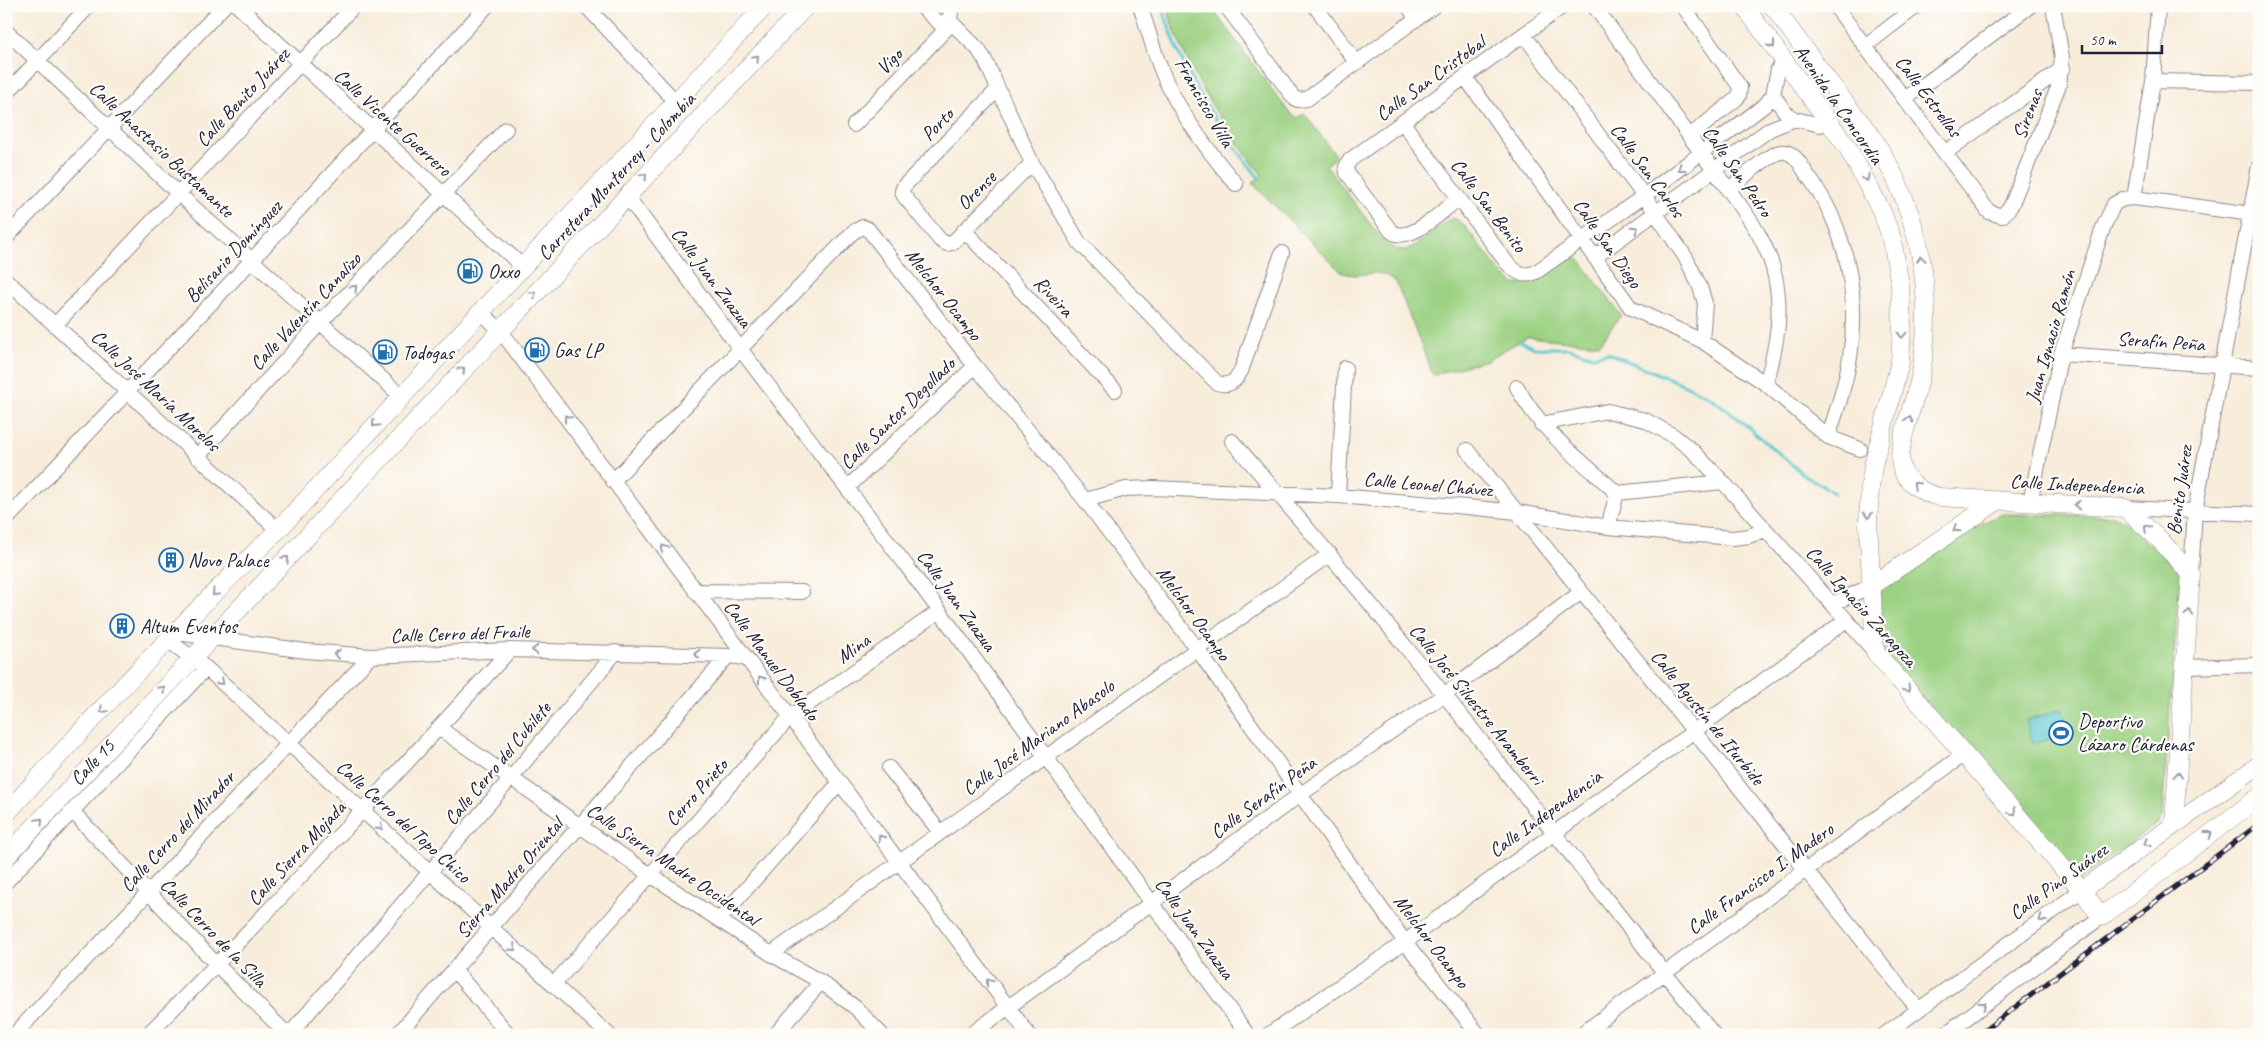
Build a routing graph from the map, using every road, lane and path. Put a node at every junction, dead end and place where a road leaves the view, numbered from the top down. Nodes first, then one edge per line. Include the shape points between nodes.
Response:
1 (89, 6) edge
2 (224, 6) edge
3 (238, 6) edge
4 (354, 6) edge
5 (487, 6) edge
6 (586, 6) edge
7 (765, 6) edge
8 (806, 6) edge
9 (920, 6) edge
10 (1140, 6) edge
11 (1226, 6) edge
12 (1315, 6) edge
13 (1408, 6) edge
14 (1434, 6) edge
15 (1563, 6) edge
16 (1594, 6) edge
17 (1683, 6) edge
18 (1744, 6) edge
19 (1773, 6) edge
20 (1835, 6) edge
21 (1918, 6) edge
22 (2030, 6) edge
23 (2053, 6) edge
24 (2158, 6) edge
25 (950, 17) edge
26 (1416, 19) junction
27 (6, 30) edge
28 (1524, 35) junction
29 (1865, 46) junction
30 (1804, 48) junction
31 (38, 59) junction
32 (1356, 62) junction
33 (1785, 63) junction
34 (300, 65) junction
35 (2063, 68) junction
36 (1465, 77) junction
37 (2153, 82) junction
38 (2259, 83) edge
39 (997, 90) junction
40 (6, 94) edge
41 (1773, 95) junction
42 (1905, 99) junction
43 (676, 102) junction
44 (1847, 105) junction
45 (1795, 119) junction
46 (1828, 119) junction
47 (1744, 121) junction
48 (1403, 123) junction
49 (854, 125) dead end
50 (111, 128) junction
51 (506, 129) dead end
52 (373, 130) junction
53 (1690, 136) junction
54 (1722, 138) junction
55 (1758, 138) junction
56 (1946, 152) junction
57 (1702, 153) junction
58 (1736, 155) junction
59 (1032, 163) junction
60 (2259, 166) edge
61 (1714, 170) junction
62 (1236, 184) dead end
63 (1728, 190) junction
64 (179, 194) junction
65 (444, 194) junction
66 (626, 195) junction
67 (1644, 196) junction
68 (2134, 198) junction
69 (1458, 199) junction
70 (1989, 212) joint
71 (1656, 214) junction
72 (2255, 214) edge
73 (964, 230) junction
74 (6, 238) edge
75 (1582, 239) junction
76 (947, 244) joint
77 (1282, 253) dead end
78 (1595, 257) junction
79 (252, 260) junction
80 (522, 266) junction
81 (6, 280) edge
82 (480, 311) junction
83 (320, 323) junction
84 (56, 324) junction
85 (500, 330) junction
86 (1702, 341) junction
87 (741, 350) junction
88 (2061, 354) junction
89 (975, 366) junction
90 (2221, 366) junction
91 (1344, 368) dead end
92 (2259, 368) edge
93 (1766, 384) junction
94 (1517, 387) dead end
95 (1115, 390) dead end
96 (128, 392) junction
97 (401, 396) junction
98 (1542, 424) junction
99 (1828, 437) junction
100 (1232, 441) dead end
101 (1860, 449) dead end
102 (1467, 450) dead end
103 (197, 457) junction
104 (1872, 466) junction
105 (1901, 466) junction
106 (613, 481) junction
107 (1723, 482) junction
108 (847, 488) junction
109 (1617, 494) junction
110 (1280, 495) junction
111 (1338, 496) junction
112 (1085, 500) junction
113 (1996, 502) junction
114 (2030, 503) junction
115 (2125, 508) junction
116 (2195, 511) junction
117 (1517, 512) junction
118 (2259, 514) edge
119 (6, 520) edge
120 (1608, 527) junction
121 (278, 530) junction
122 (1766, 530) junction
123 (1330, 554) junction
124 (2191, 574) junction
125 (1870, 586) junction
126 (695, 591) junction
127 (802, 592) dead end
128 (1580, 593) junction
129 (1832, 604) junction
130 (939, 610) junction
131 (1845, 621) junction
132 (173, 637) junction
133 (212, 638) junction
134 (1197, 649) junction
135 (510, 650) junction
136 (616, 652) junction
137 (1875, 652) junction
138 (371, 656) junction
139 (728, 656) junction
140 (746, 658) junction
141 (199, 662) junction
142 (2259, 665) edge
143 (2185, 667) junction
144 (1444, 695) junction
145 (789, 718) junction
146 (439, 728) junction
147 (1694, 730) junction
148 (288, 743) junction
149 (1963, 755) junction
150 (1046, 756) junction
151 (2259, 765) edge
152 (889, 768) dead end
153 (511, 778) junction
154 (840, 782) junction
155 (1301, 794) junction
156 (2259, 797) edge
157 (362, 811) junction
158 (73, 812) junction
159 (6, 814) edge
160 (2174, 823) junction
161 (580, 826) junction
162 (940, 832) junction
163 (1554, 832) junction
164 (6, 856) edge
165 (898, 862) junction
166 (1806, 869) junction
167 (430, 872) junction
168 (649, 874) junction
169 (6, 882) edge
170 (2082, 890) junction
171 (147, 892) junction
172 (1152, 903) junction
173 (2101, 917) junction
174 (719, 920) junction
175 (492, 929) junction
176 (1405, 942) junction
177 (771, 954) junction
178 (217, 965) junction
179 (455, 971) junction
180 (1664, 972) junction
181 (821, 982) junction
182 (553, 984) junction
183 (1009, 1008) junction
184 (1918, 1009) junction
185 (399, 1034) edge
186 (14, 1035) edge
187 (147, 1035) edge
188 (288, 1035) edge
189 (509, 1035) edge
190 (609, 1035) edge
191 (775, 1035) edge
192 (882, 1035) edge
193 (970, 1035) edge
194 (1029, 1035) edge
195 (1248, 1035) edge
196 (1268, 1035) edge
197 (1479, 1035) edge
198 (1580, 1035) edge
199 (1714, 1035) edge
200 (1884, 1035) edge
201 (1944, 1035) edge

1 - 31 street
2 - 50 street
3 - 34 street, Calle Vicente Guerrero
4 - 34 street, Calle Benito Juárez
5 - 52 street, Belisario Domínguez
6 - 43 street
7 - 43 main road, Carretera Monterrey - Colombia
66 -> 8 main road, Carretera Monterrey - Colombia
9 - 25 street via 939,23
10 - 62 street, Francisco Villa via 1163,74 1180,106
11 - 32 street via 1298,100 1307,99
12 - 32 street
13 - 26 street
14 - 26 street
15 - 28 street, Calle San Cristobal
16 - 53 street, Calle San Pedro
17 - 53 street via 1740,87 1735,100
18 -> 33 main road, Avenida la Concordia
19 - 30 main road, Avenida la Concordia
20 - 29 street, Calle Estrellas
21 - 29 street
22 - 42 street
23 - 35 street, Sirenas
24 - 37 street
25 - 39 street via 978,49
25 - 49 street, Vigo
26 - 32 street
27 - 31 street, Calle Anastasio Bustamante
28 - 36 street, Calle San Cristobal
28 - 67 street, Calle San Carlos
29 - 42 street, Calle Estrellas
30 - 33 main road
30 - 44 main road, Avenida la Concordia
31 - 40 street
31 - 50 street, Calle Anastasio Bustamante
33 - 41 street via 1778,68
33 - 46 main road, Avenida la Concordia
34 - 52 street, Calle Vicente Guerrero
34 - 64 street, Calle Benito Juárez
35 - 56 street
35 - 70 street, Sirenas via 2055,99 2011,206 2002,216
36 - 48 street, Calle San Cristobal
36 - 75 street, Calle San Diego
37 - 38 street
37 - 68 street
39 - 59 street
39 - 76 street, Porto via 902,191 940,240
41 - 45 street via 1786,113
41 - 47 street
42 - 56 street, Calle Estrellas
43 - 80 main road, Carretera Monterrey - Colombia
44 - 46 main road
105 -> 44 main road, Avenida la Concordia via 1901,449 1920,377 1926,333 1925,290 1919,250 1897,181 1879,147
45 - 46 street via 1820,125
45 - 55 street via 1778,124
46 -> 104 main road, Avenida la Concordia via 1860,167 1882,212 1892,239 1900,285 1900,362
47 - 54 street
47 - 55 street
48 - 69 street, Calle San Benito
48 - 69 street, Calle San Cristobal via 1350,160 1347,173 1391,231 1402,236 1412,233
50 - 64 street, Calle Anastasio Bustamante
50 - 74 street
51 - 65 street, Calle Valentín Canalizo
52 - 65 street, Calle Vicente Guerrero
52 - 79 street, Belisario Domínguez
53 - 57 street, Calle San Pedro
54 - 57 street
54 - 58 street
55 - 58 street
56 - 70 street, Calle Estrellas
57 - 61 street, Calle San Pedro
57 -> 67 street
58 - 61 street
59 - 73 street, Orense
59 - 77 street via 1085,251 1217,383 1232,383 1241,371
60 - 72 street, Benito Juárez
61 - 63 street, Calle San Pedro
61 - 71 street
63 - 93 street, Calle San Pedro via 1758,234 1773,268 1778,327
63 - 99 street via 1772,156 1788,153 1812,181 1832,216 1846,258 1853,296 1853,324 1842,395
64 - 79 street, Calle Anastasio Bustamante
64 - 84 street, Calle Benito Juárez
65 - 80 street, Calle Vicente Guerrero
83 -> 65 street, Calle Valentín Canalizo
85 -> 66 main road, Carretera Monterrey - Colombia
66 - 87 street, Calle Juan Zuazua
67 - 71 street, Calle San Carlos
67 - 75 street
68 - 72 street
68 - 88 street, Juan Ignacio Ramón via 2123,199 2110,210
69 - 75 street, Calle San Benito via 1507,263 1520,274 1536,272
78 -> 71 street
71 - 86 street, Calle San Carlos via 1686,258 1700,287 1705,316
72 - 90 street, Benito Juárez
73 - 76 street, Orense
73 - 95 street, Riveira
75 - 78 street, Calle San Diego
78 - 86 street, Calle San Diego via 1631,308
79 - 83 street, Calle Anastasio Bustamante
79 - 96 street, Belisario Domínguez
80 - 82 main road, Carretera Monterrey - Colombia
81 - 84 street, Calle José María Morelos
82 - 85 street, Calle Manuel Doblado
82 - 97 main road, Carretera Monterrey - Colombia
83 - 97 street, Calle Anastasio Bustamante
83 - 103 street, Calle Valentín Canalizo
84 - 96 street, Calle José María Morelos
106 -> 85 street, Calle Manuel Doblado
133 -> 85 main road, Carretera Monterrey - Colombia
86 - 93 street, Calle San Diego
87 - 89 street, Melchor Ocampo via 853,232 863,227 872,234
87 - 106 street
87 - 108 street, Calle Juan Zuazua
88 - 90 street, Serafín Peña
88 - 114 street, Juan Ignacio Ramón
89 - 108 street, Calle Santos Degollado
89 - 112 street, Melchor Ocampo
90 - 92 street, Serafín Peña
90 - 116 street, Benito Juárez
91 - 111 street
93 - 99 street, Calle San Diego
94 - 98 street
96 - 103 street, Calle José María Morelos
96 - 119 street, Belisario Domínguez
97 -> 121 main road, Carretera Monterrey - Colombia
98 - 107 street, Calle Ignacio Zaragoza via 1608,411 1644,420 1684,443
98 - 109 street
99 - 101 street, Calle San Diego
100 - 110 street, Calle José Silvestre Aramberri
102 - 117 street, Calle Agustín de Iturbide
103 - 121 street, Calle José María Morelos
104 - 105 main road
104 -> 125 main road, Avenida la Concordia via 1868,522
113 -> 105 main road via 1931,495 1916,486
126 -> 106 street, Calle Manuel Doblado
107 - 109 street
107 - 122 street, Calle Ignacio Zaragoza
108 - 130 street, Calle Juan Zuazua
109 - 120 street
110 - 111 street, Calle Leonel Chávez
110 - 112 street, Calle Leonel Chávez via 1152,488 1126,490
110 - 123 street, Calle José Silvestre Aramberri
111 - 117 street, Calle Leonel Chávez
112 - 134 street, Melchor Ocampo
113 - 114 main road, Calle Independencia
113 -> 125 main road, Calle Independencia
115 -> 114 main road, Calle Independencia
115 - 116 street, Calle Independencia
124 -> 115 main road
116 - 118 street, Calle Independencia
116 - 124 street, Benito Juárez
117 - 120 street, Calle Leonel Chávez
117 - 128 street, Calle Agustín de Iturbide
120 - 122 street, Calle Leonel Chávez via 1733,538
121 -> 132 main road, Carretera Monterrey - Colombia
122 - 129 street, Calle Ignacio Zaragoza
123 - 134 street, Calle José Mariano Abasolo
123 - 144 street, Calle José Silvestre Aramberri
143 -> 124 main road, Benito Juárez
125 - 129 street, Calle Independencia
125 - 137 main road, Avenida la Concordia
126 - 127 street
126 - 140 street, Calle Manuel Doblado
128 - 144 street, Calle Serafín Peña
128 - 147 street, Calle Agustín de Iturbide
129 - 131 street, Calle Ignacio Zaragoza
130 - 145 street, Mina
130 - 150 street, Calle Juan Zuazua
131 - 137 street, Calle Ignacio Zaragoza
131 - 147 street, Calle Independencia
132 - 133 street, Calle Cerro del Fraile
132 - 141 street, Calle Cerro del Topo Chico
132 -> 159 main road, Carretera Monterrey - Colombia
138 -> 133 street, Calle Cerro del Fraile
133 - 141 main road, Carretera Monterrey - Colombia
134 - 150 street, Calle José Mariano Abasolo
134 - 155 street, Melchor Ocampo
136 -> 135 street, Calle Cerro del Fraile
135 - 138 street, Calle Cerro del Fraile
135 - 146 street, Calle Sierra Mojada
139 -> 136 street, Calle Cerro del Fraile
136 - 153 street, Calle Cerro del Cubilete
137 -> 149 main road, Calle Ignacio Zaragoza
138 - 148 street, Calle Cerro del Mirador
139 - 140 street, Calle Cerro del Fraile
139 - 161 street, Sierra Madre Oriental
145 -> 140 street, Calle Manuel Doblado
141 -> 148 street, Calle Cerro del Topo Chico
141 - 158 street, Calle 15
164 -> 141 main road, Carretera Monterrey - Colombia
142 - 143 street
160 -> 143 main road, Benito Juárez
144 - 155 street, Calle Serafín Peña
144 - 163 street, Calle José Silvestre Aramberri
145 - 154 street, Calle Manuel Doblado
145 - 168 street, Cerro Prieto
146 - 153 street, Calle Sierra Madre Occidental
146 - 157 street, Calle Sierra Mojada
147 - 163 street, Calle Independencia
147 - 166 street, Calle Agustín de Iturbide
148 - 157 street, Calle Cerro del Topo Chico
148 - 171 street, Calle Cerro del Mirador
149 - 166 street, Calle Francisco I. Madero
149 -> 170 main road, Calle Ignacio Zaragoza
150 - 162 street, Calle José Mariano Abasolo
150 - 172 street, Calle Juan Zuazua
151 - 160 main road, Calle Pino Suárez
152 - 162 street
153 - 161 street, Calle Sierra Madre Occidental
153 - 167 street, Calle Cerro del Cubilete
165 -> 154 street, Calle Manuel Doblado
154 - 174 street
155 - 172 street, Calle Serafín Peña
155 - 176 street, Melchor Ocampo
173 -> 156 main road
157 -> 167 street, Calle Cerro del Topo Chico
157 - 178 street, Calle Sierra Mojada
158 - 169 street, Calle 15
158 - 171 street, Calle Cerro de la Silla
160 -> 170 main road, Calle Pino Suárez
161 - 168 street, Calle Sierra Madre Occidental
161 - 175 street, Sierra Madre Oriental
162 - 165 street, Calle José Mariano Abasolo
163 - 176 street, Calle Independencia
163 - 180 street, Calle José Silvestre Aramberri
165 - 177 street, Calle José Mariano Abasolo
183 -> 165 street, Calle Manuel Doblado
166 - 180 street, Calle Francisco I. Madero
166 - 184 street, Calle Agustín de Iturbide
167 - 175 street, Calle Cerro del Topo Chico
167 - 188 street, Calle Cerro del Cubilete
168 - 174 street, Calle Sierra Madre Occidental
168 - 182 street, Cerro Prieto
170 - 173 main road, Calle Ignacio Zaragoza
170 -> 184 street, Calle Pino Suárez
171 - 178 street, Calle Cerro de la Silla
171 - 186 street, Calle Cerro del Mirador
172 - 183 street, Calle Serafín Peña
172 - 195 street, Calle Juan Zuazua
201 -> 173 street
174 - 177 street, Calle Sierra Madre Occidental
175 - 179 street, Sierra Madre Oriental
175 -> 182 street, Calle Cerro del Topo Chico
176 - 196 street, Calle Independencia
176 - 197 street, Melchor Ocampo
177 - 181 street, Calle Sierra Madre Occidental
178 - 187 street, Calle Sierra Mojada
178 - 188 street, Calle Cerro de la Silla
179 - 185 street, Sierra Madre Oriental
179 - 189 street
180 - 198 street, Calle Francisco I. Madero
180 - 199 street, Calle José Silvestre Aramberri
181 - 191 street
181 - 192 street, Calle Sierra Madre Occidental via 856,1008
182 - 190 street, Calle Cerro del Topo Chico
183 - 193 street, Calle Serafín Peña
183 - 194 street, Calle Manuel Doblado
184 - 200 street, Calle Pino Suárez

